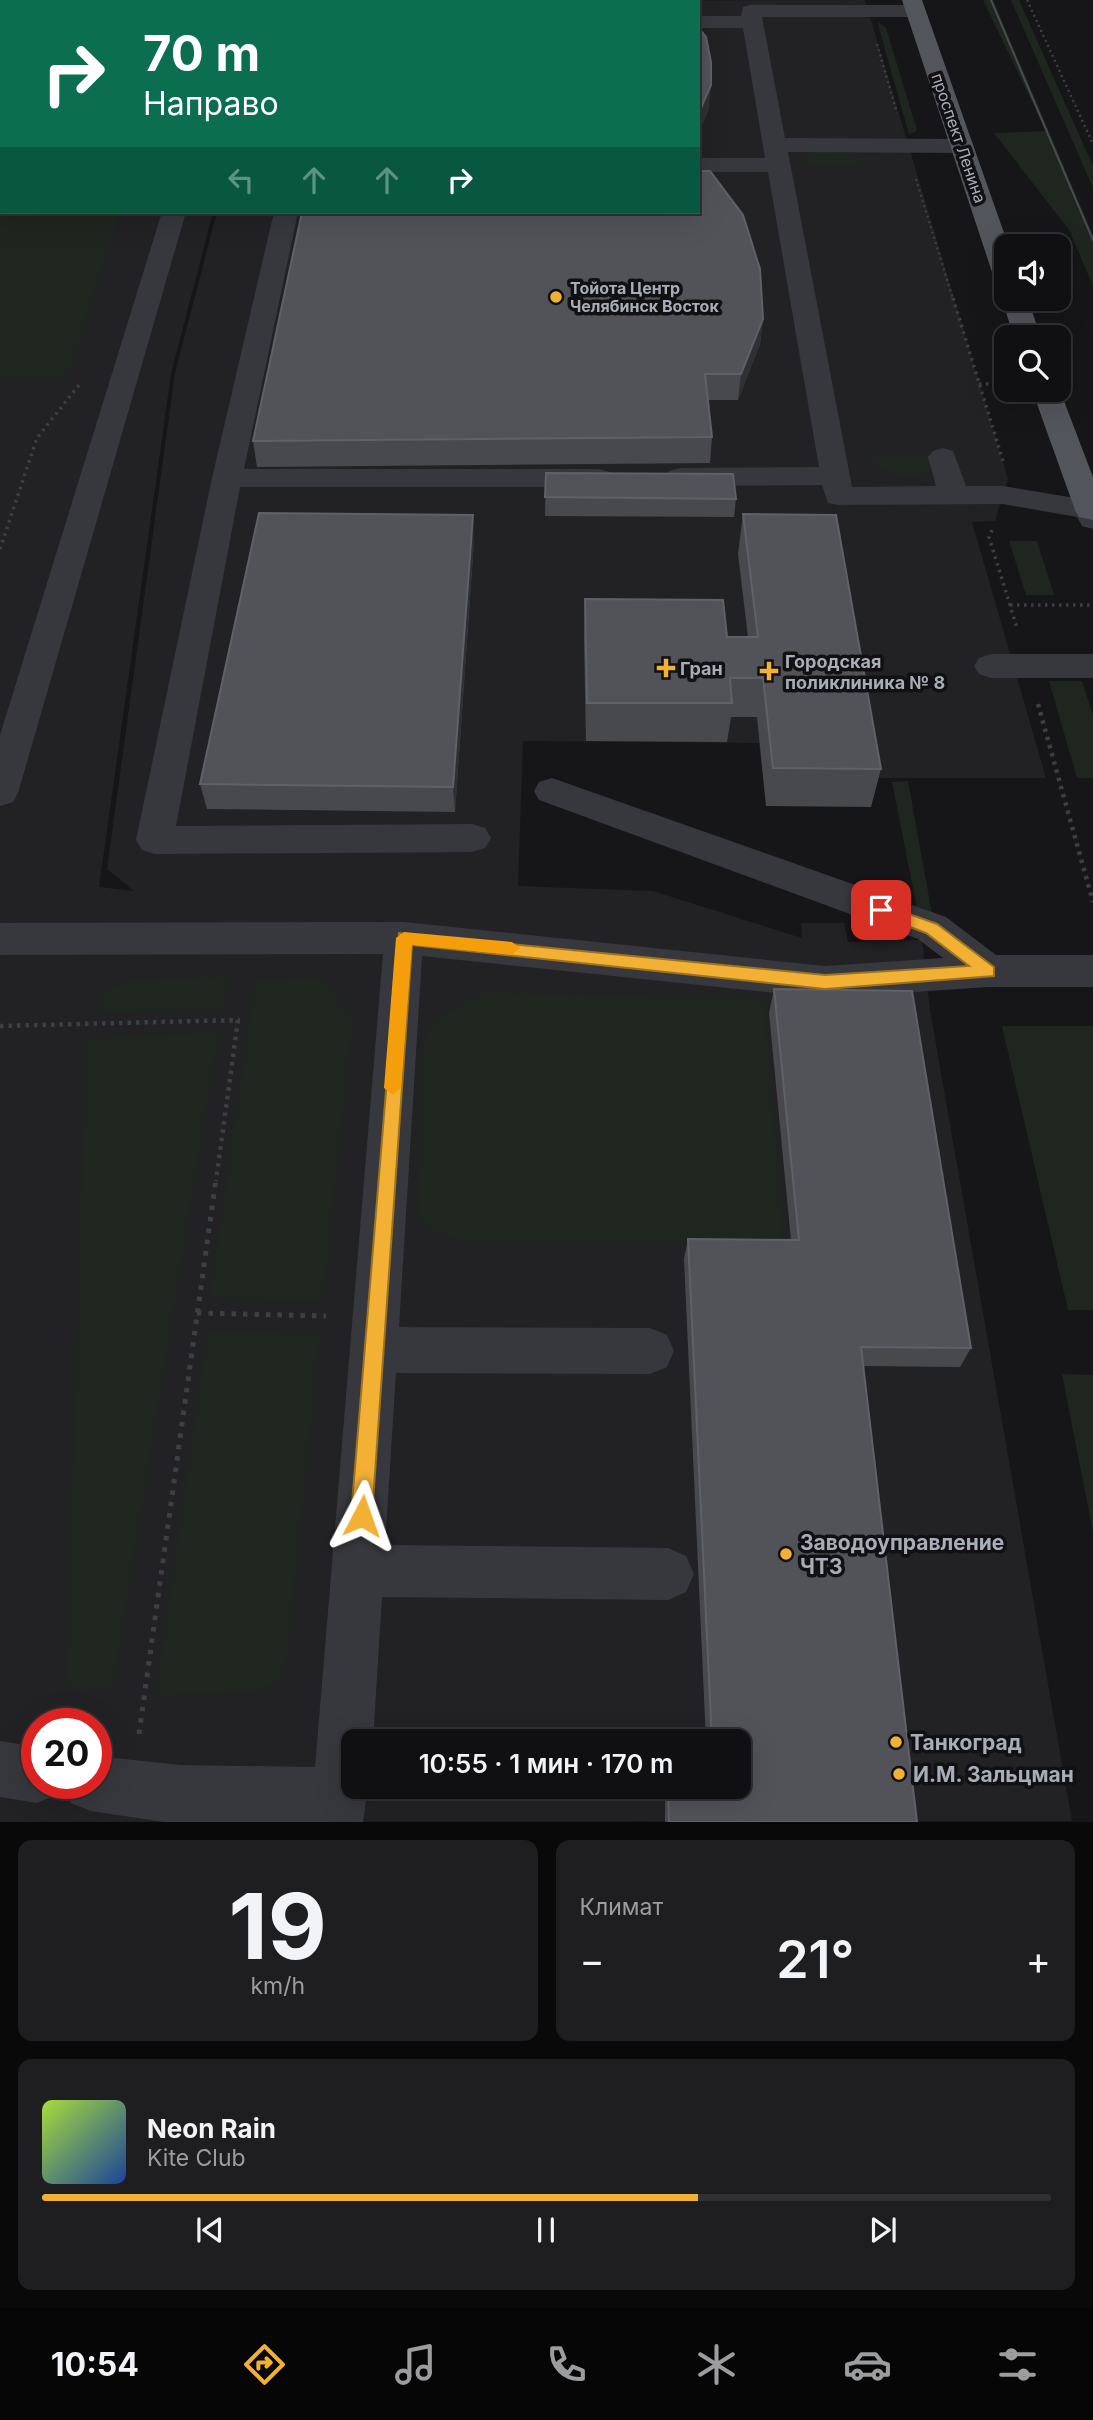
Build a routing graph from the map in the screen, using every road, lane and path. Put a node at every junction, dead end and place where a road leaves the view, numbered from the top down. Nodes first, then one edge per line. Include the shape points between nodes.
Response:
1 (1027, 0) edge
2 (914, 6) edge
3 (700, 22) edge
4 (753, 22) junction
5 (1093, 144) edge
6 (962, 146) junction
7 (700, 148) edge
8 (776, 153) junction
9 (700, 165) edge
10 (173, 214) edge
11 (286, 214) edge
12 (994, 240) edge
13 (83, 373) dead end
14 (979, 384) dead end
15 (994, 384) edge
16 (1052, 402) edge
17 (943, 457) dead end
18 (1083, 470) edge
19 (835, 476) junction
20 (227, 478) junction
21 (954, 495) junction
22 (1003, 495) junction
23 (1092, 513) edge
24 (0, 549) edge
25 (1093, 605) edge
26 (1010, 606) dead end
27 (991, 666) dead end
28 (1093, 666) edge
29 (552, 791) dead end
30 (0, 793) edge
31 (472, 838) dead end
32 (404, 938) junction
33 (0, 939) edge
34 (988, 971) junction
35 (1093, 971) edge
36 (0, 1026) edge
37 (197, 1313) junction
38 (374, 1333) junction
39 (650, 1351) dead end
40 (358, 1571) junction
41 (668, 1574) dead end
42 (0, 1769) edge
43 (21, 1772) edge
44 (149, 1797) edge
45 (337, 1809) edge

1 - 5 path
2 - 4 lane via 750,11
2 - 6 main road, проспект Ленина
3 - 4 lane
4 - 8 lane
6 - 8 lane
6 - 12 main road, проспект Ленина
7 - 8 lane
8 - 9 lane
8 - 19 lane
10 - 30 lane
11 - 20 lane
13 - 24 path via 79,385 37,438
14 - 15 path
16 - 18 main road
17 - 21 lane
18 - 22 lane
18 - 23 main road
19 - 20 lane
19 - 21 lane via 839,496
20 - 31 lane via 155,840
21 - 22 lane
22 - 23 lane
25 - 26 path
27 - 28 lane
29 - 34 lane via 932,928
32 - 33 lane
32 - 34 lane via 825,982
32 - 38 lane
34 - 35 lane
36 - 37 path via 238,1020
37 - 38 path
37 - 44 path
38 - 39 lane
38 - 40 lane
40 - 41 lane
40 - 45 lane
42 - 43 lane
44 - 45 lane

